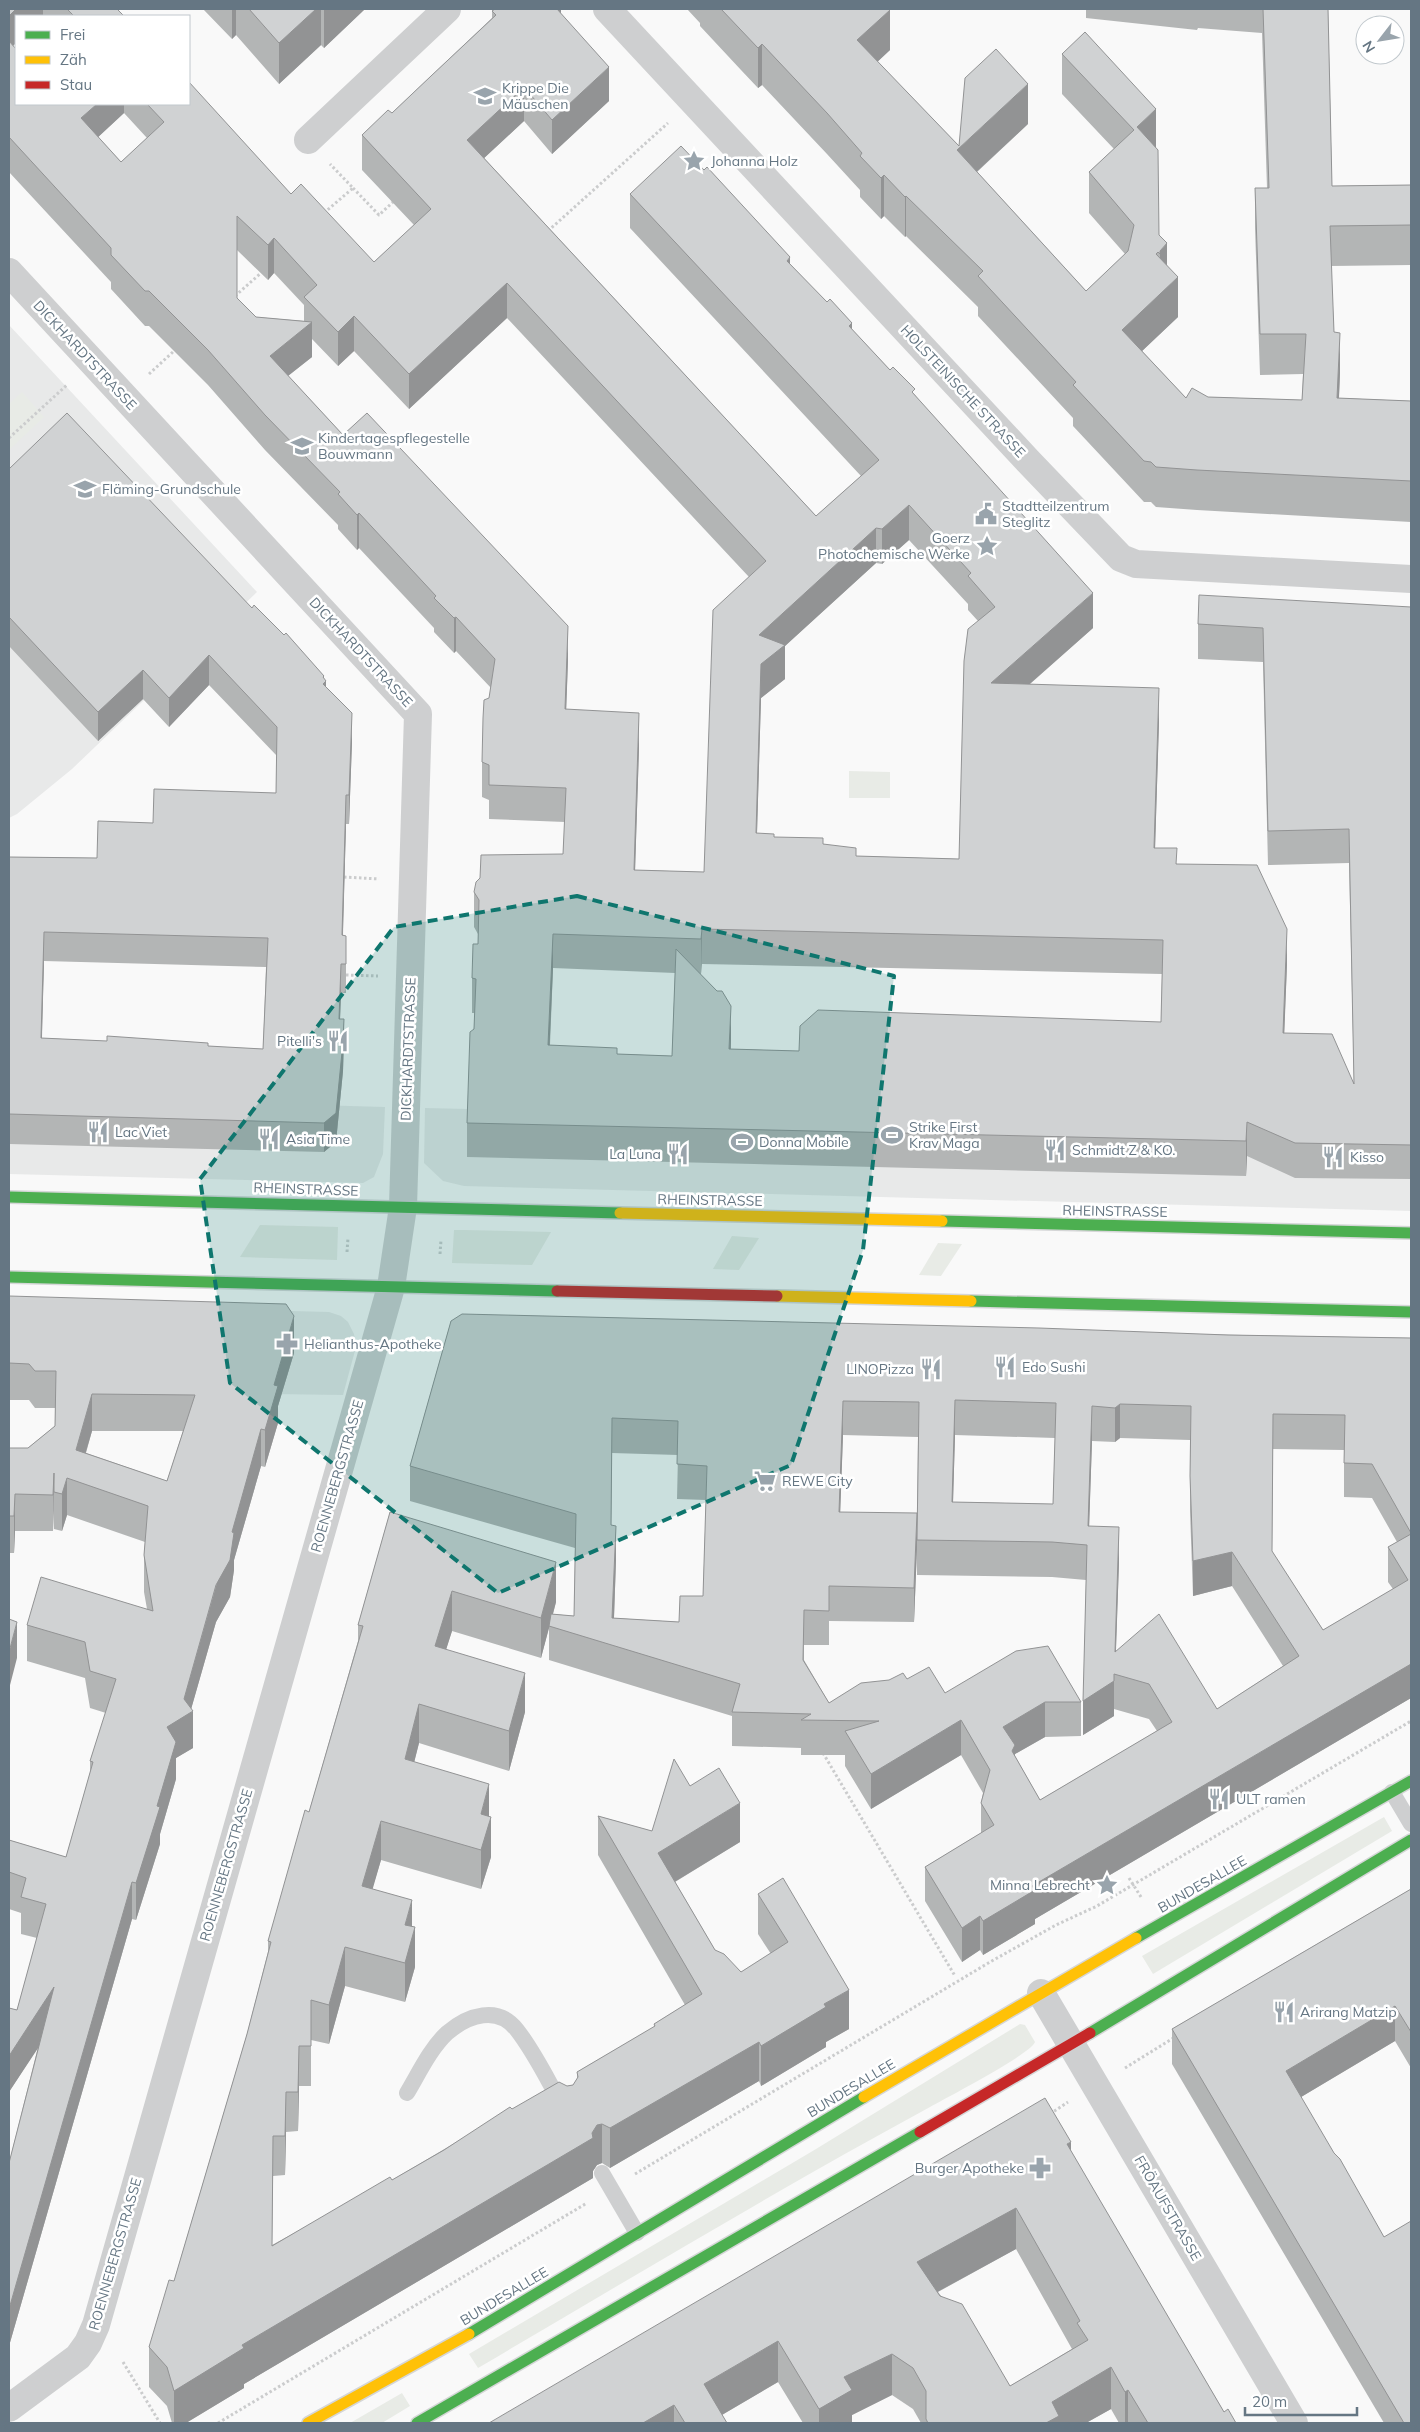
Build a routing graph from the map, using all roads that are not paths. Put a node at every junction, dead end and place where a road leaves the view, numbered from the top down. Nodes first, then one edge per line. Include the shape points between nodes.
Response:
1 (448, 9) edge
2 (607, 9) edge
3 (308, 140) road end
4 (9, 272) edge
5 (1411, 579) edge
6 (9, 1197) edge
7 (403, 1207) junction
8 (1411, 1233) edge
9 (9, 1277) edge
10 (391, 1287) junction
11 (1411, 1312) edge
12 (1411, 1781) edge
13 (1392, 1792) junction
14 (1411, 1824) edge
15 (1411, 1840) edge
16 (1041, 1993) junction
17 (1073, 2045) junction
18 (407, 2093) dead end
19 (568, 2116) edge
20 (602, 2173) dead end
21 (637, 2233) junction
22 (9, 2408) edge
23 (308, 2423) edge
24 (417, 2423) edge
25 (1294, 2423) edge

1 - 3 street
2 - 5 street, HOLSTEINISCHE STRASSE via 1121,558 1136,564
4 - 7 street, DICKHARDTSTRASSE via 418,714
6 - 7 street, RHEINSTRASSE
7 - 8 street, RHEINSTRASSE
7 - 10 street, DICKHARDTSTRASSE
9 - 10 street
10 - 11 street
10 - 22 street, ROENNEBERGSTRASSE via 96,2325 78,2357
12 - 13 street, BUNDESALLEE
13 - 14 lane
13 - 16 street, BUNDESALLEE
15 - 17 street
16 - 17 street, FRÖAUFSTRASSE
16 - 21 street, BUNDESALLEE
17 - 24 street
17 - 25 street, FRÖAUFSTRASSE
18 - 19 lane via 447,2033 474,2017 488,2013 504,2018 517,2029
20 - 21 lane
21 - 23 street, BUNDESALLEE via 474,2331

